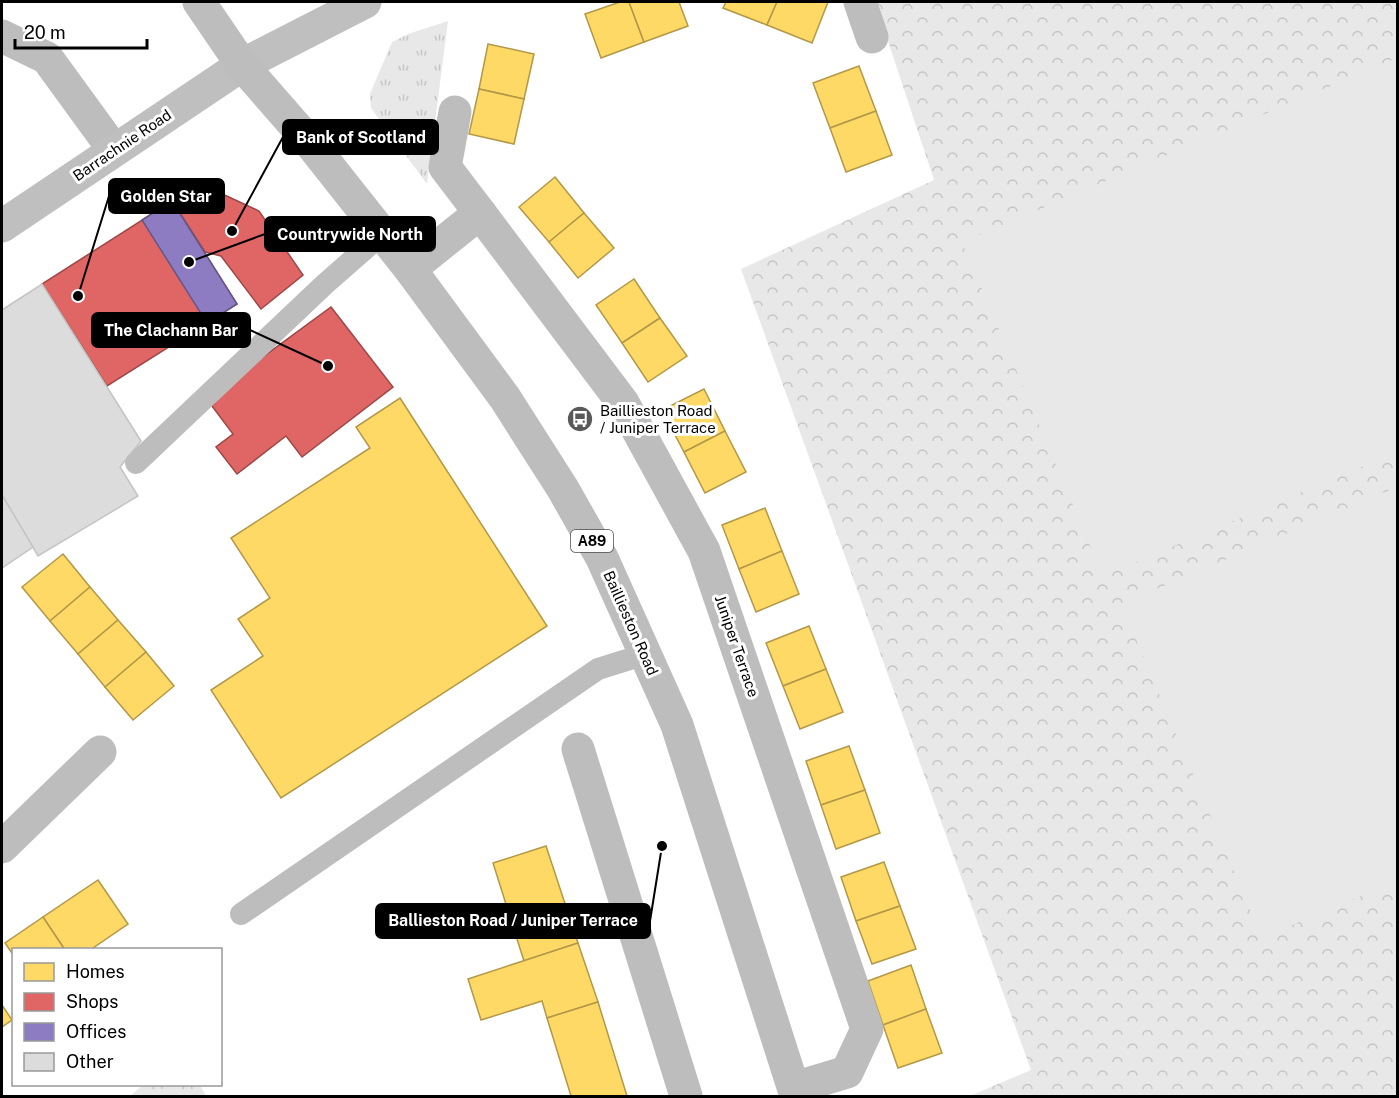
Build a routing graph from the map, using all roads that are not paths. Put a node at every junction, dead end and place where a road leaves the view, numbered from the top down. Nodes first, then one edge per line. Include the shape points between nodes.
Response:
1 (199, 2) edge
2 (365, 2) edge
3 (860, 2) edge
4 (2, 36) edge
5 (872, 37) dead end
6 (242, 65) junction
7 (454, 112) dead end
8 (114, 150) junction
9 (480, 213) junction
10 (2, 226) edge
11 (382, 234) junction
12 (410, 269) junction
13 (136, 463) dead end
14 (646, 654) junction
15 (578, 749) dead end
16 (100, 752) dead end
17 (2, 847) edge
18 (241, 914) dead end
19 (795, 1092) edge
20 (686, 1096) edge

1 - 6 street, A89
2 - 6 main road, Barrachnie Road
3 - 5 street
4 - 8 street via 47,58
6 - 8 main road, Barrachnie Road
6 - 11 street, Baillieston Road / A89
7 - 9 street, Juniper Terrace via 444,167
8 - 10 main road, Barrachnie Road
9 - 12 street
9 - 19 street, Juniper Terrace via 623,403 704,550 867,1029 847,1072
11 - 12 street, Baillieston Road / A89
11 - 13 lane
12 - 14 street, Baillieston Road / A89 via 505,398 562,489 602,558
14 - 18 lane via 598,669
14 - 19 street, Baillieston Road / A89 via 677,725
15 - 20 street
16 - 17 street

